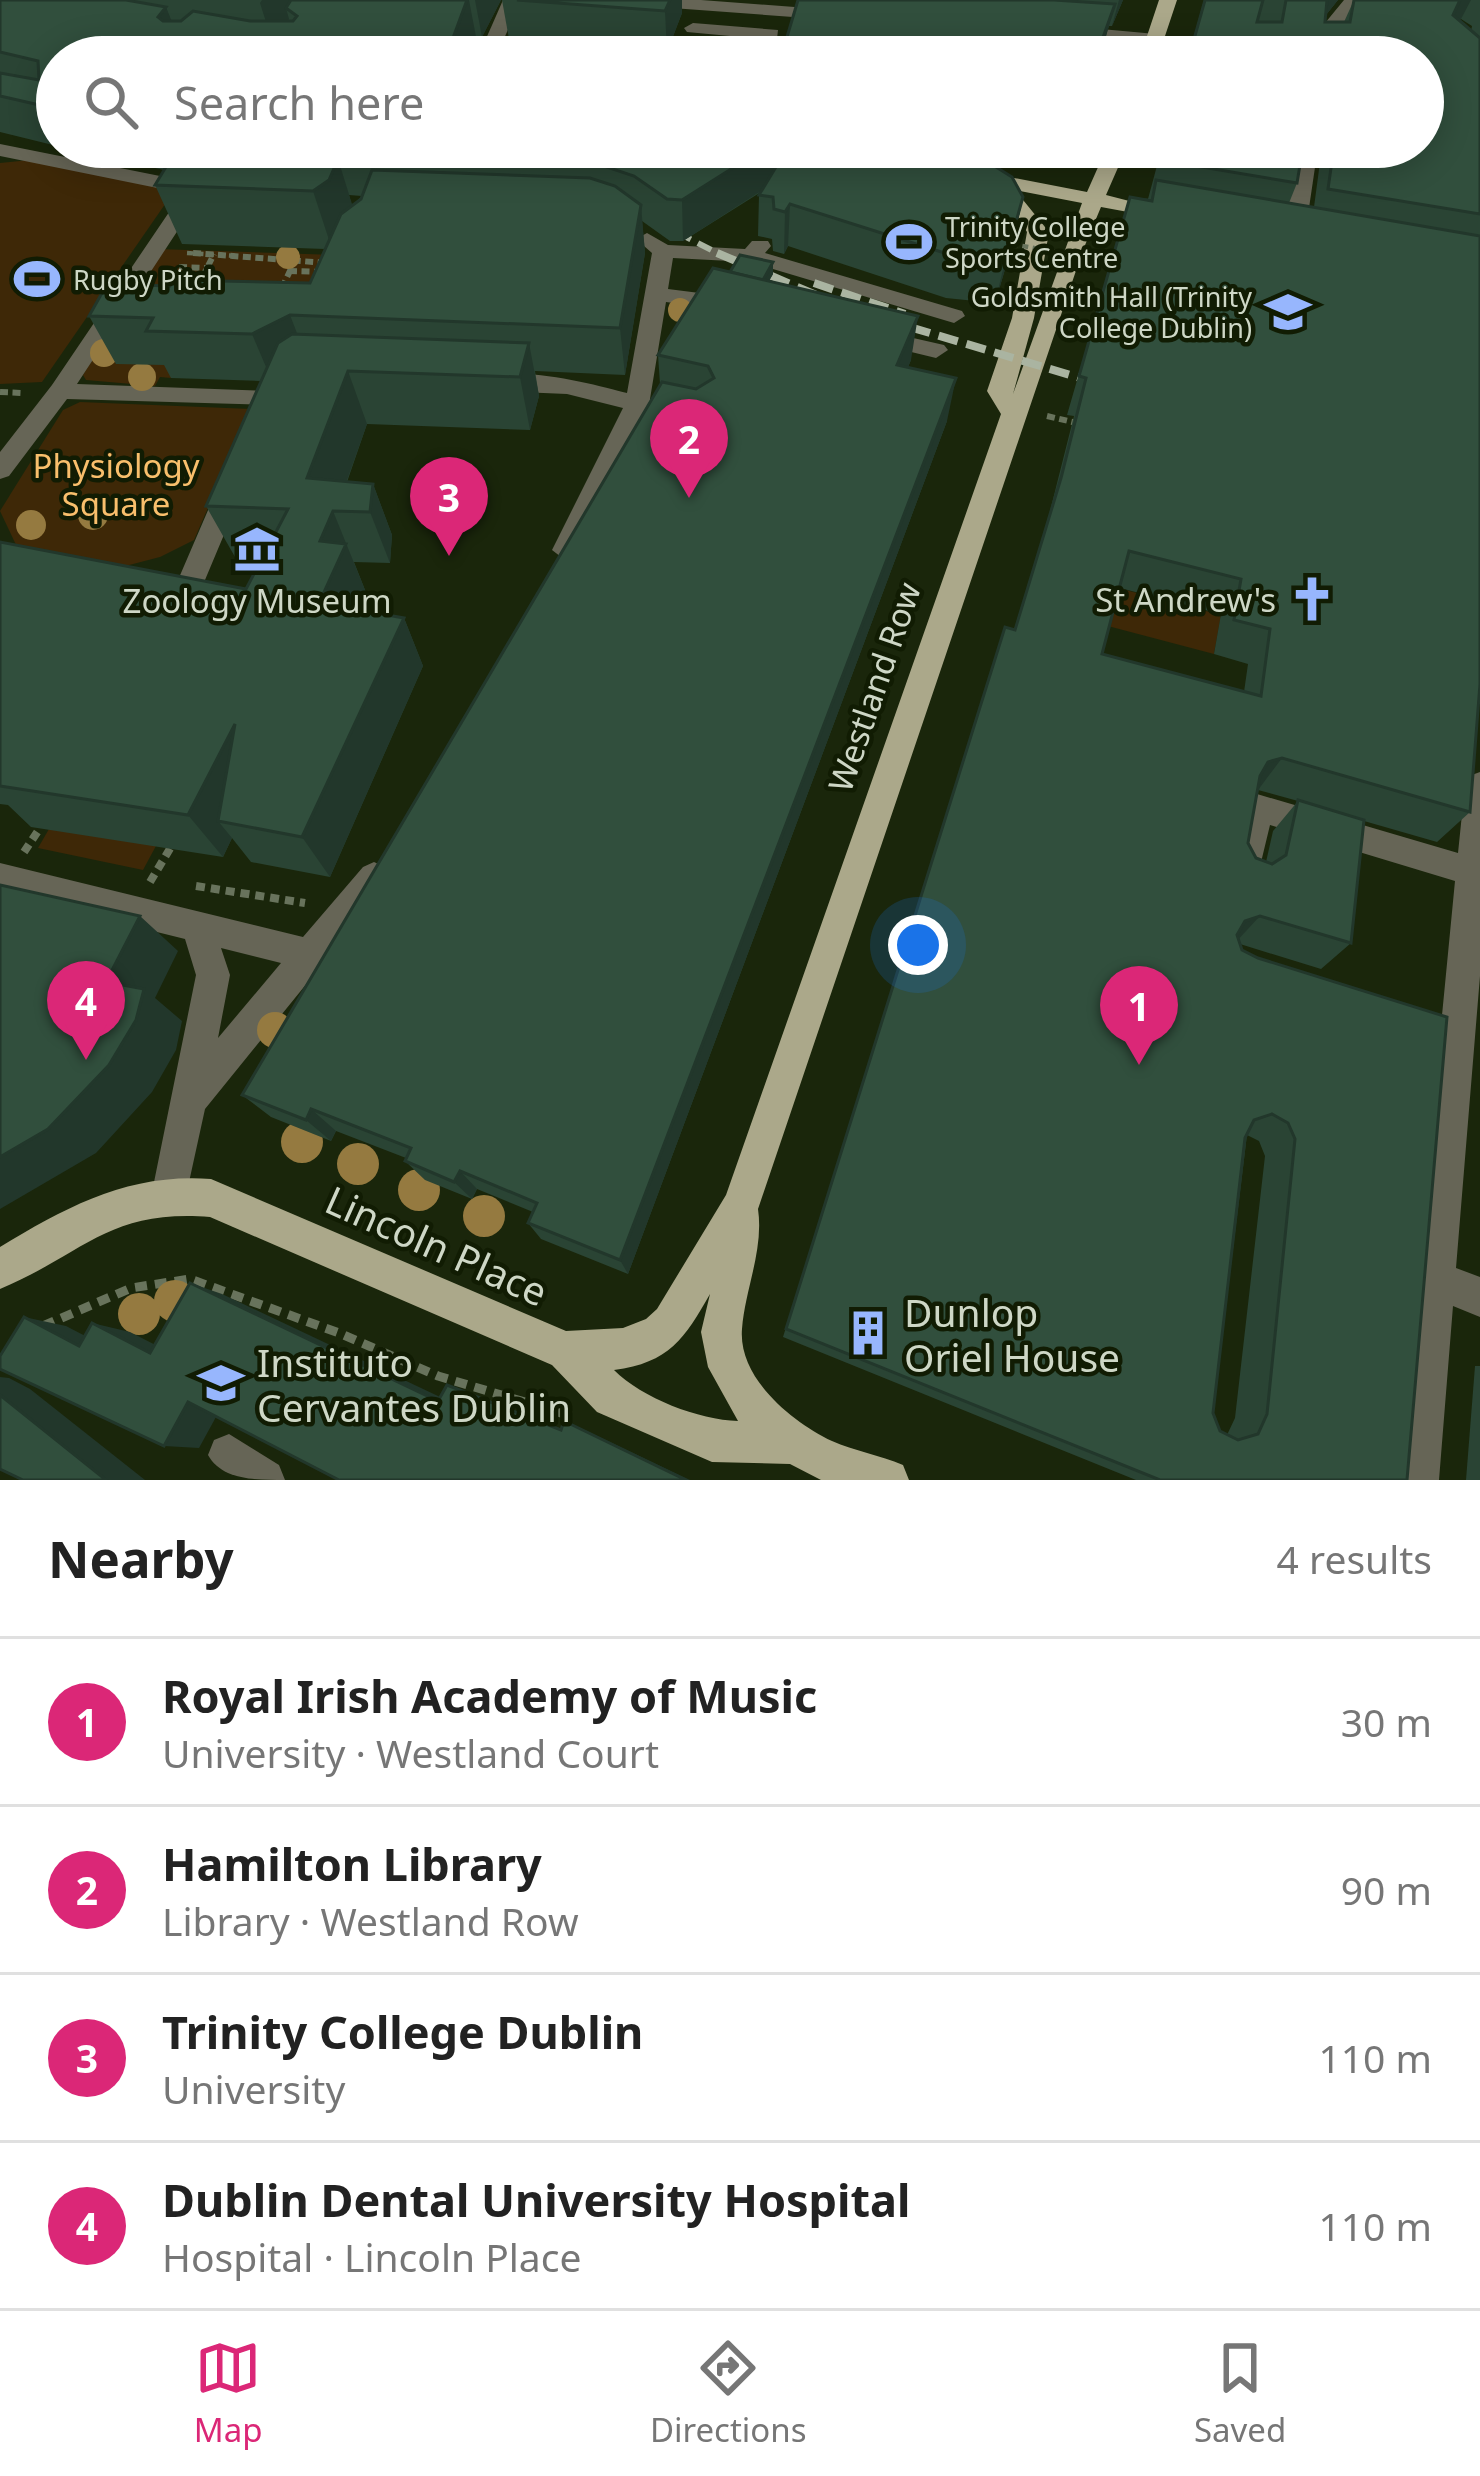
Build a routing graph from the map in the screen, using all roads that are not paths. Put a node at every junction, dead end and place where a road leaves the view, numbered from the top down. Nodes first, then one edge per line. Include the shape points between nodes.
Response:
1 (512, 0) edge
2 (631, 0) edge
3 (1168, 0) edge
4 (1343, 4) edge
5 (860, 17) edge
6 (693, 28) dead end
7 (1040, 29) edge
8 (496, 36) edge
9 (771, 36) edge
10 (1082, 36) edge
11 (1157, 36) edge
12 (1325, 36) edge
13 (6, 149) edge
14 (36, 155) edge
15 (94, 168) edge
16 (1108, 168) edge
17 (1305, 168) edge
18 (946, 172) edge
19 (988, 179) junction
20 (1094, 201) junction
21 (1186, 217) edge
22 (628, 226) edge
23 (1294, 235) edge
24 (663, 251) junction
25 (656, 294) junction
26 (765, 311) edge
27 (109, 313) junction
28 (183, 316) edge
29 (954, 316) dead end
30 (857, 332) edge
31 (936, 350) dead end
32 (296, 382) edge
33 (479, 382) edge
34 (59, 391) junction
35 (637, 404) junction
36 (681, 415) edge
37 (1030, 415) junction
38 (241, 463) edge
39 (0, 470) edge
40 (551, 575) edge
41 (128, 583) edge
42 (1480, 790) edge
43 (394, 847) edge
44 (11, 866) edge
45 (1245, 872) edge
46 (1472, 872) junction
47 (198, 927) junction
48 (309, 954) junction
49 (187, 1103) junction
50 (170, 1192) junction
51 (742, 1205) junction
52 (0, 1269) edge
53 (1435, 1279) junction
54 (1480, 1297) edge
55 (566, 1351) junction
56 (820, 1462) edge
57 (888, 1480) edge
58 (1418, 1480) edge

1 - 8 street
2 - 5 street
3 - 11 main road
4 - 12 street
6 - 9 street
7 - 10 street
13 - 14 street
15 - 27 street via 205,192
16 - 20 main road, Westland Row
17 - 23 street
18 - 19 main road
19 - 20 main road
19 - 37 main road via 1018,202 1037,232 1023,318 999,391
20 - 21 main road
20 - 37 main road, Westland Row via 1024,396
22 - 24 street
24 - 25 street
24 - 29 street via 755,251
25 - 26 street
25 - 35 street
27 - 28 street
27 - 34 street
30 - 31 street
32 - 34 street via 264,410
33 - 35 street via 567,386
34 - 39 street
35 - 36 street
35 - 40 street
37 - 51 main road, Westland Row
38 - 41 street via 197,593
42 - 46 street
43 - 48 street
44 - 47 street
45 - 46 street via 1258,808
46 - 53 street via 1444,1028
47 - 48 street
47 - 49 street via 213,975
48 - 49 street
49 - 50 street
50 - 52 main road, Lincoln Place via 97,1212
50 - 55 main road, Lincoln Place via 244,1210
51 - 55 main road, Westland Row via 656,1339 628,1350
51 - 56 main road, Westland Row via 721,1332 728,1367 745,1399
53 - 54 street
53 - 58 street
55 - 56 main road, Lincoln Place via 612,1397 712,1441
56 - 57 main road

